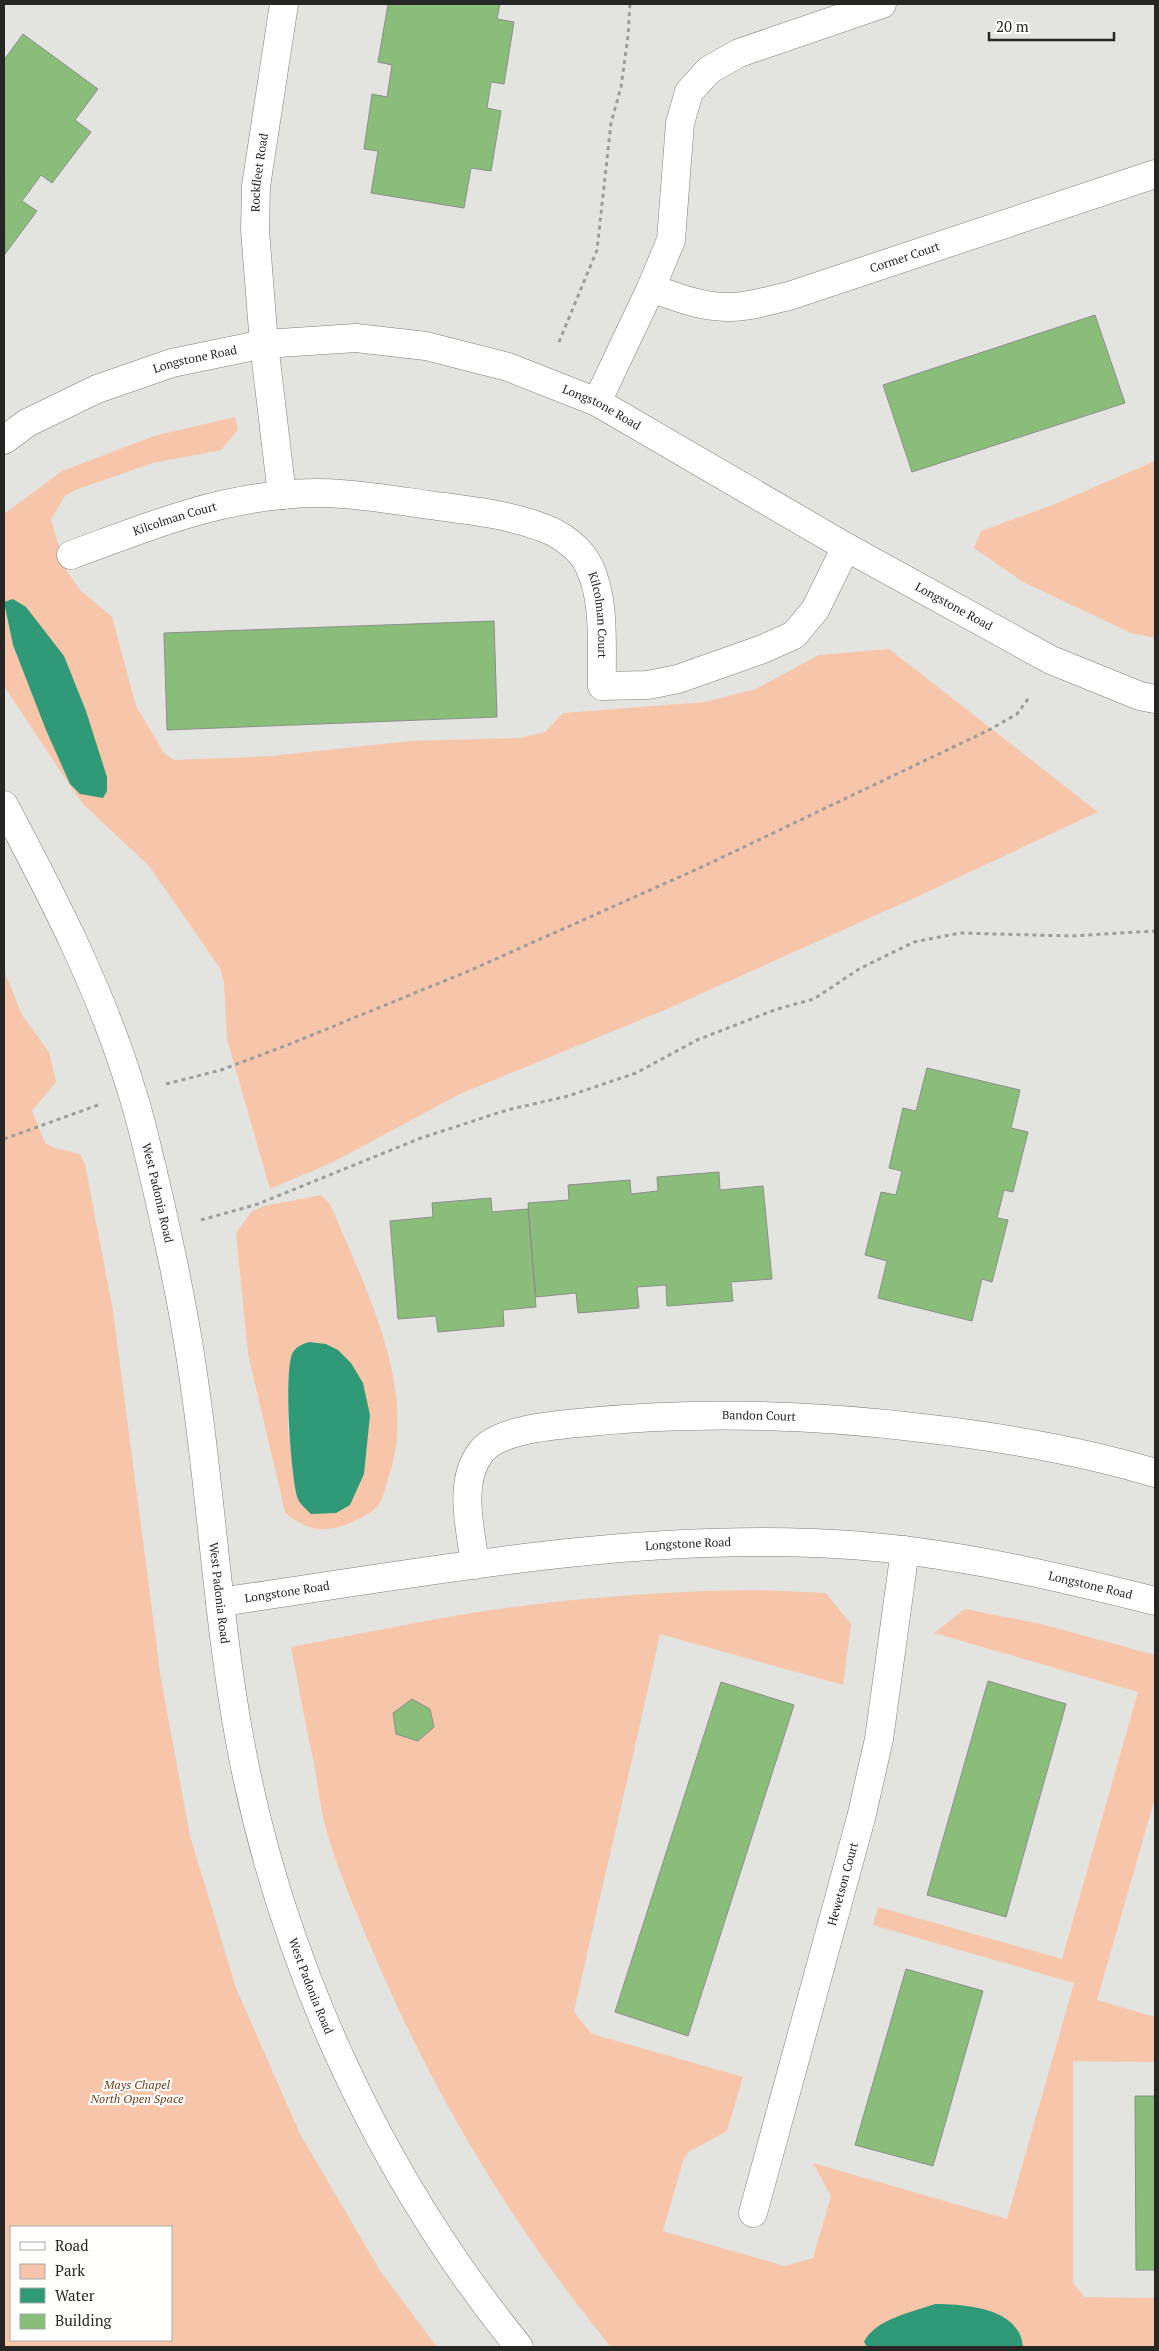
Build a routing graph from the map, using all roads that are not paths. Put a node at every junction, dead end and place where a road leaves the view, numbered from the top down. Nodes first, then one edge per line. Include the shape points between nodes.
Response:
1 (284, 4) edge
2 (882, 4) edge
3 (1155, 174) edge
4 (651, 288) junction
5 (264, 344) junction
6 (597, 402) junction
7 (4, 440) edge
8 (282, 494) junction
9 (846, 547) junction
10 (72, 555) dead end
11 (1155, 699) edge
12 (4, 805) edge
13 (1155, 1473) edge
14 (905, 1550) junction
15 (475, 1565) junction
16 (1155, 1601) edge
17 (220, 1602) junction
18 (752, 2213) dead end
19 (519, 2347) edge

1 - 5 street, Rockfleet Road via 256,186
2 - 4 street via 739,53 709,70 689,92 680,123 671,240
3 - 4 street, Cormer Court via 789,296 728,308 700,304
4 - 6 street
5 - 6 street, Longstone Road via 356,338 426,346 508,367
5 - 7 street, Longstone Road via 172,363 97,389 27,423
5 - 8 street
6 - 9 street, Longstone Road
8 - 9 street, Kilcolman Court via 365,496 509,516 546,529 570,542 589,566 598,594 602,686 648,685 678,679 794,635 815,610
8 - 10 street, Kilcolman Court via 175,516
9 - 11 street, Longstone Road via 1051,660
12 - 17 street, West Padonia Road via 74,942 132,1092 167,1229 192,1366
13 - 15 street, Bandon Court via 1056,1447 842,1418 741,1414 645,1416 541,1427 504,1436 482,1450 470,1472 467,1498
14 - 15 street, Longstone Road via 738,1541 631,1548
14 - 16 street, Longstone Road via 968,1559
14 - 18 street, Hewetson Court via 879,1739 861,1818
15 - 17 street, Longstone Road
17 - 19 street, West Padonia Road via 239,1737 266,1854 306,1972 343,2065 388,2153 440,2237

